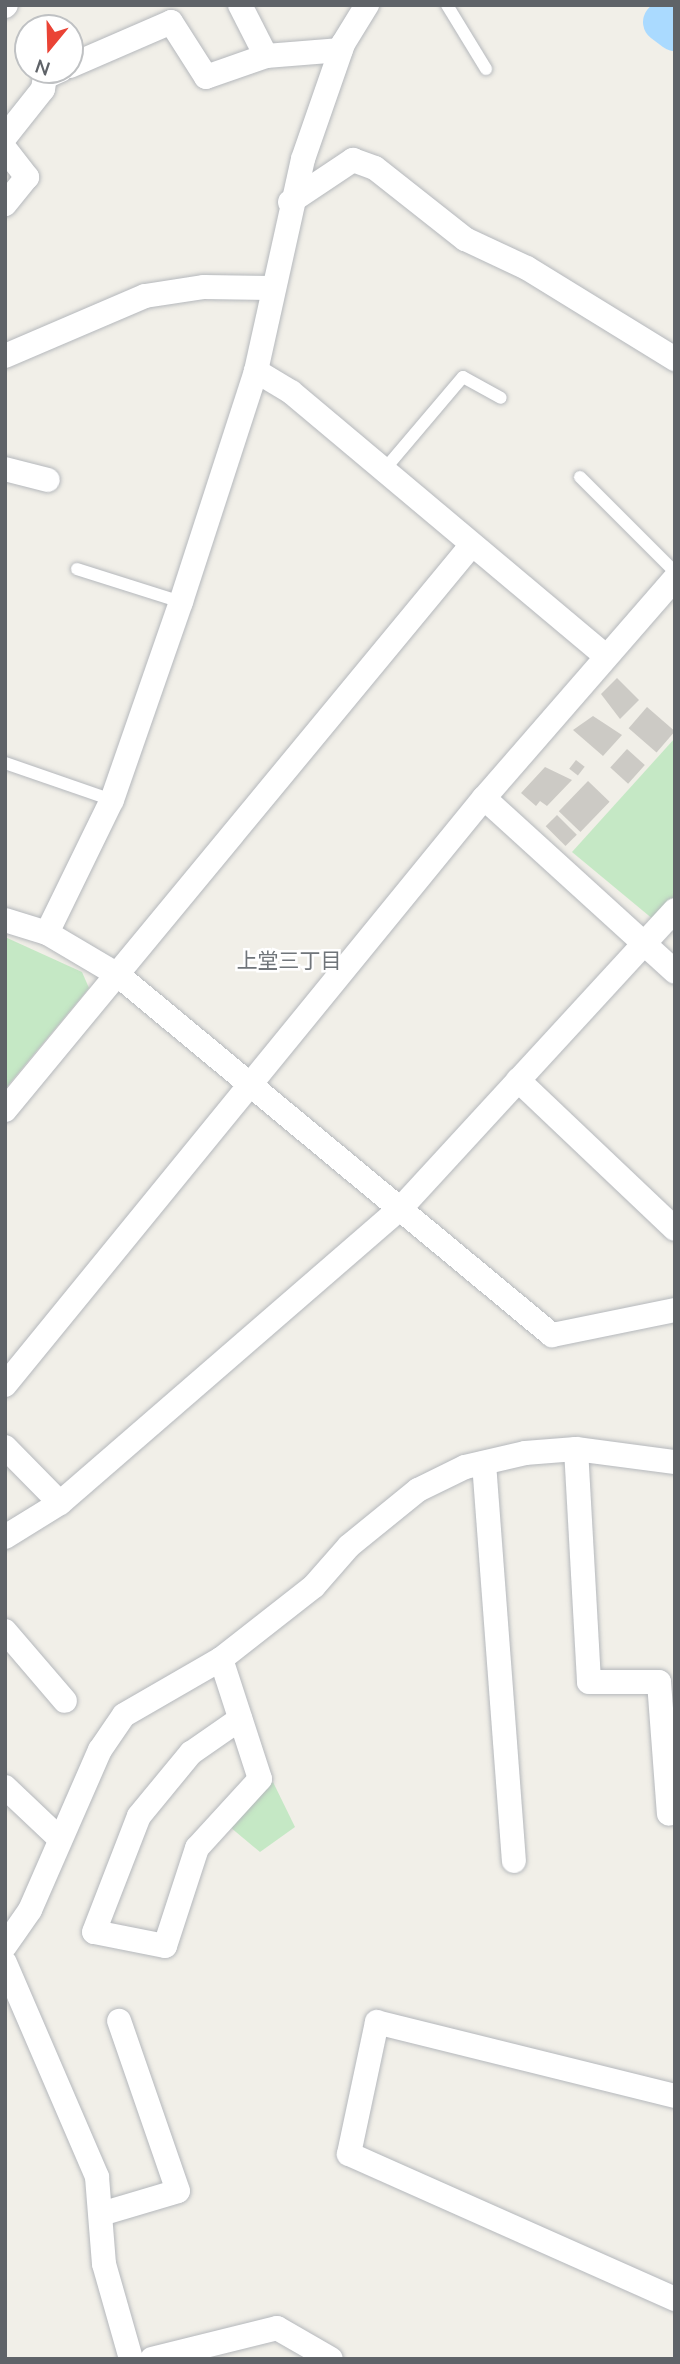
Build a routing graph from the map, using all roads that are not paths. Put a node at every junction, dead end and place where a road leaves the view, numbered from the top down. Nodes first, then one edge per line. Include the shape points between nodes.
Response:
1 (240, 5) edge
2 (367, 5) edge
3 (447, 5) edge
4 (341, 51) junction
5 (266, 56) junction
6 (84, 60) edge
7 (486, 69) dead end
8 (44, 84) edge
9 (5, 137) edge
10 (5, 149) edge
11 (290, 202) junction
12 (5, 204) edge
13 (270, 288) junction
14 (5, 356) edge
15 (675, 359) edge
16 (256, 371) junction
17 (501, 398) dead end
18 (5, 469) edge
19 (384, 470) junction
20 (580, 477) dead end
21 (48, 480) dead end
22 (470, 547) junction
23 (77, 569) dead end
24 (675, 572) edge
25 (675, 578) edge
26 (181, 602) junction
27 (604, 655) junction
28 (5, 763) edge
29 (484, 798) junction
30 (112, 800) junction
31 (675, 910) edge
32 (5, 920) edge
33 (47, 933) junction
34 (643, 942) junction
35 (675, 972) edge
36 (118, 975) junction
37 (518, 1080) junction
38 (251, 1084) junction
39 (5, 1110) edge
40 (400, 1209) junction
41 (675, 1229) edge
42 (675, 1310) edge
43 (5, 1385) edge
44 (5, 1447) edge
45 (576, 1449) junction
46 (675, 1462) edge
47 (484, 1463) junction
48 (60, 1503) junction
49 (5, 1537) edge
50 (5, 1631) edge
51 (221, 1659) junction
52 (65, 1700) dead end
53 (240, 1719) junction
54 (5, 1787) edge
55 (669, 1814) dead end
56 (59, 1838) junction
57 (514, 1861) dead end
58 (5, 1946) edge
59 (5, 1963) edge
60 (119, 2021) dead end
61 (675, 2096) edge
62 (101, 2214) junction
63 (675, 2299) edge
64 (131, 2359) edge
65 (152, 2359) edge
66 (331, 2359) edge

1 - 5 street
2 - 4 street
3 - 7 lane
4 - 5 street
4 - 11 street
5 - 6 street via 206,77 171,22
8 - 9 street
10 - 12 street via 27,177
11 - 13 street
11 - 15 street via 353,160 375,168 465,239 527,268
13 - 14 street via 204,287 145,296
13 - 16 street
16 - 19 street
16 - 26 street
17 - 19 lane via 463,377
18 - 21 street
19 - 22 street
20 - 24 lane
22 - 27 street
22 - 36 street
23 - 26 lane
25 - 27 street
26 - 30 street
27 - 29 street
28 - 30 lane
29 - 34 street
29 - 38 street
30 - 33 street
31 - 34 street
32 - 33 street
33 - 36 street
34 - 35 street
34 - 37 street
36 - 38 street
36 - 39 street
37 - 40 street
37 - 41 street
38 - 40 street
38 - 43 street
40 - 42 street via 552,1335
40 - 48 street
44 - 48 street
45 - 46 street
45 - 47 street
45 - 55 street via 589,1682 659,1682
47 - 51 street via 418,1490 349,1546 314,1586
47 - 57 street
48 - 49 street
50 - 52 street
51 - 53 street
51 - 56 street via 124,1714
53 - 53 street via 260,1779 197,1848 165,1945 93,1932 139,1816 191,1753
54 - 56 street
56 - 58 street via 30,1910
59 - 62 street via 97,2177
60 - 62 street via 177,2191
61 - 63 street via 377,2022 349,2154
62 - 64 street via 104,2264
65 - 66 street via 277,2328

